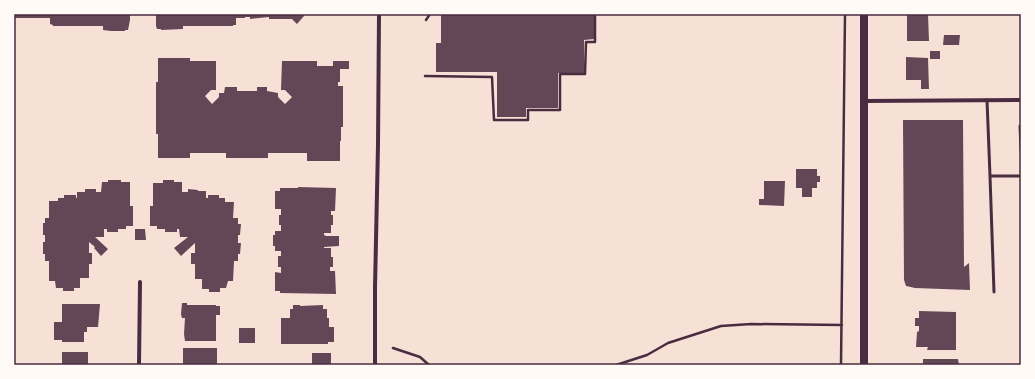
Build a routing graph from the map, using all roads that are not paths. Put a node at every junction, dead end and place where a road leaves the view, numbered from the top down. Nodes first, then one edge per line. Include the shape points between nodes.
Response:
1 (379, 14) edge
2 (864, 14) edge
3 (987, 100) junction
4 (1021, 100) edge
5 (864, 101) junction
6 (1020, 126) edge
7 (1021, 150) edge
8 (990, 176) junction
9 (1021, 176) edge
10 (140, 282) dead end
11 (994, 292) dead end
12 (139, 365) edge
13 (375, 365) edge
14 (864, 365) edge

1 - 13 street
2 - 5 main road
3 - 4 street
3 - 5 street
3 - 8 lane
5 - 14 main road
6 - 7 lane
8 - 9 lane
8 - 11 lane
10 - 12 street

